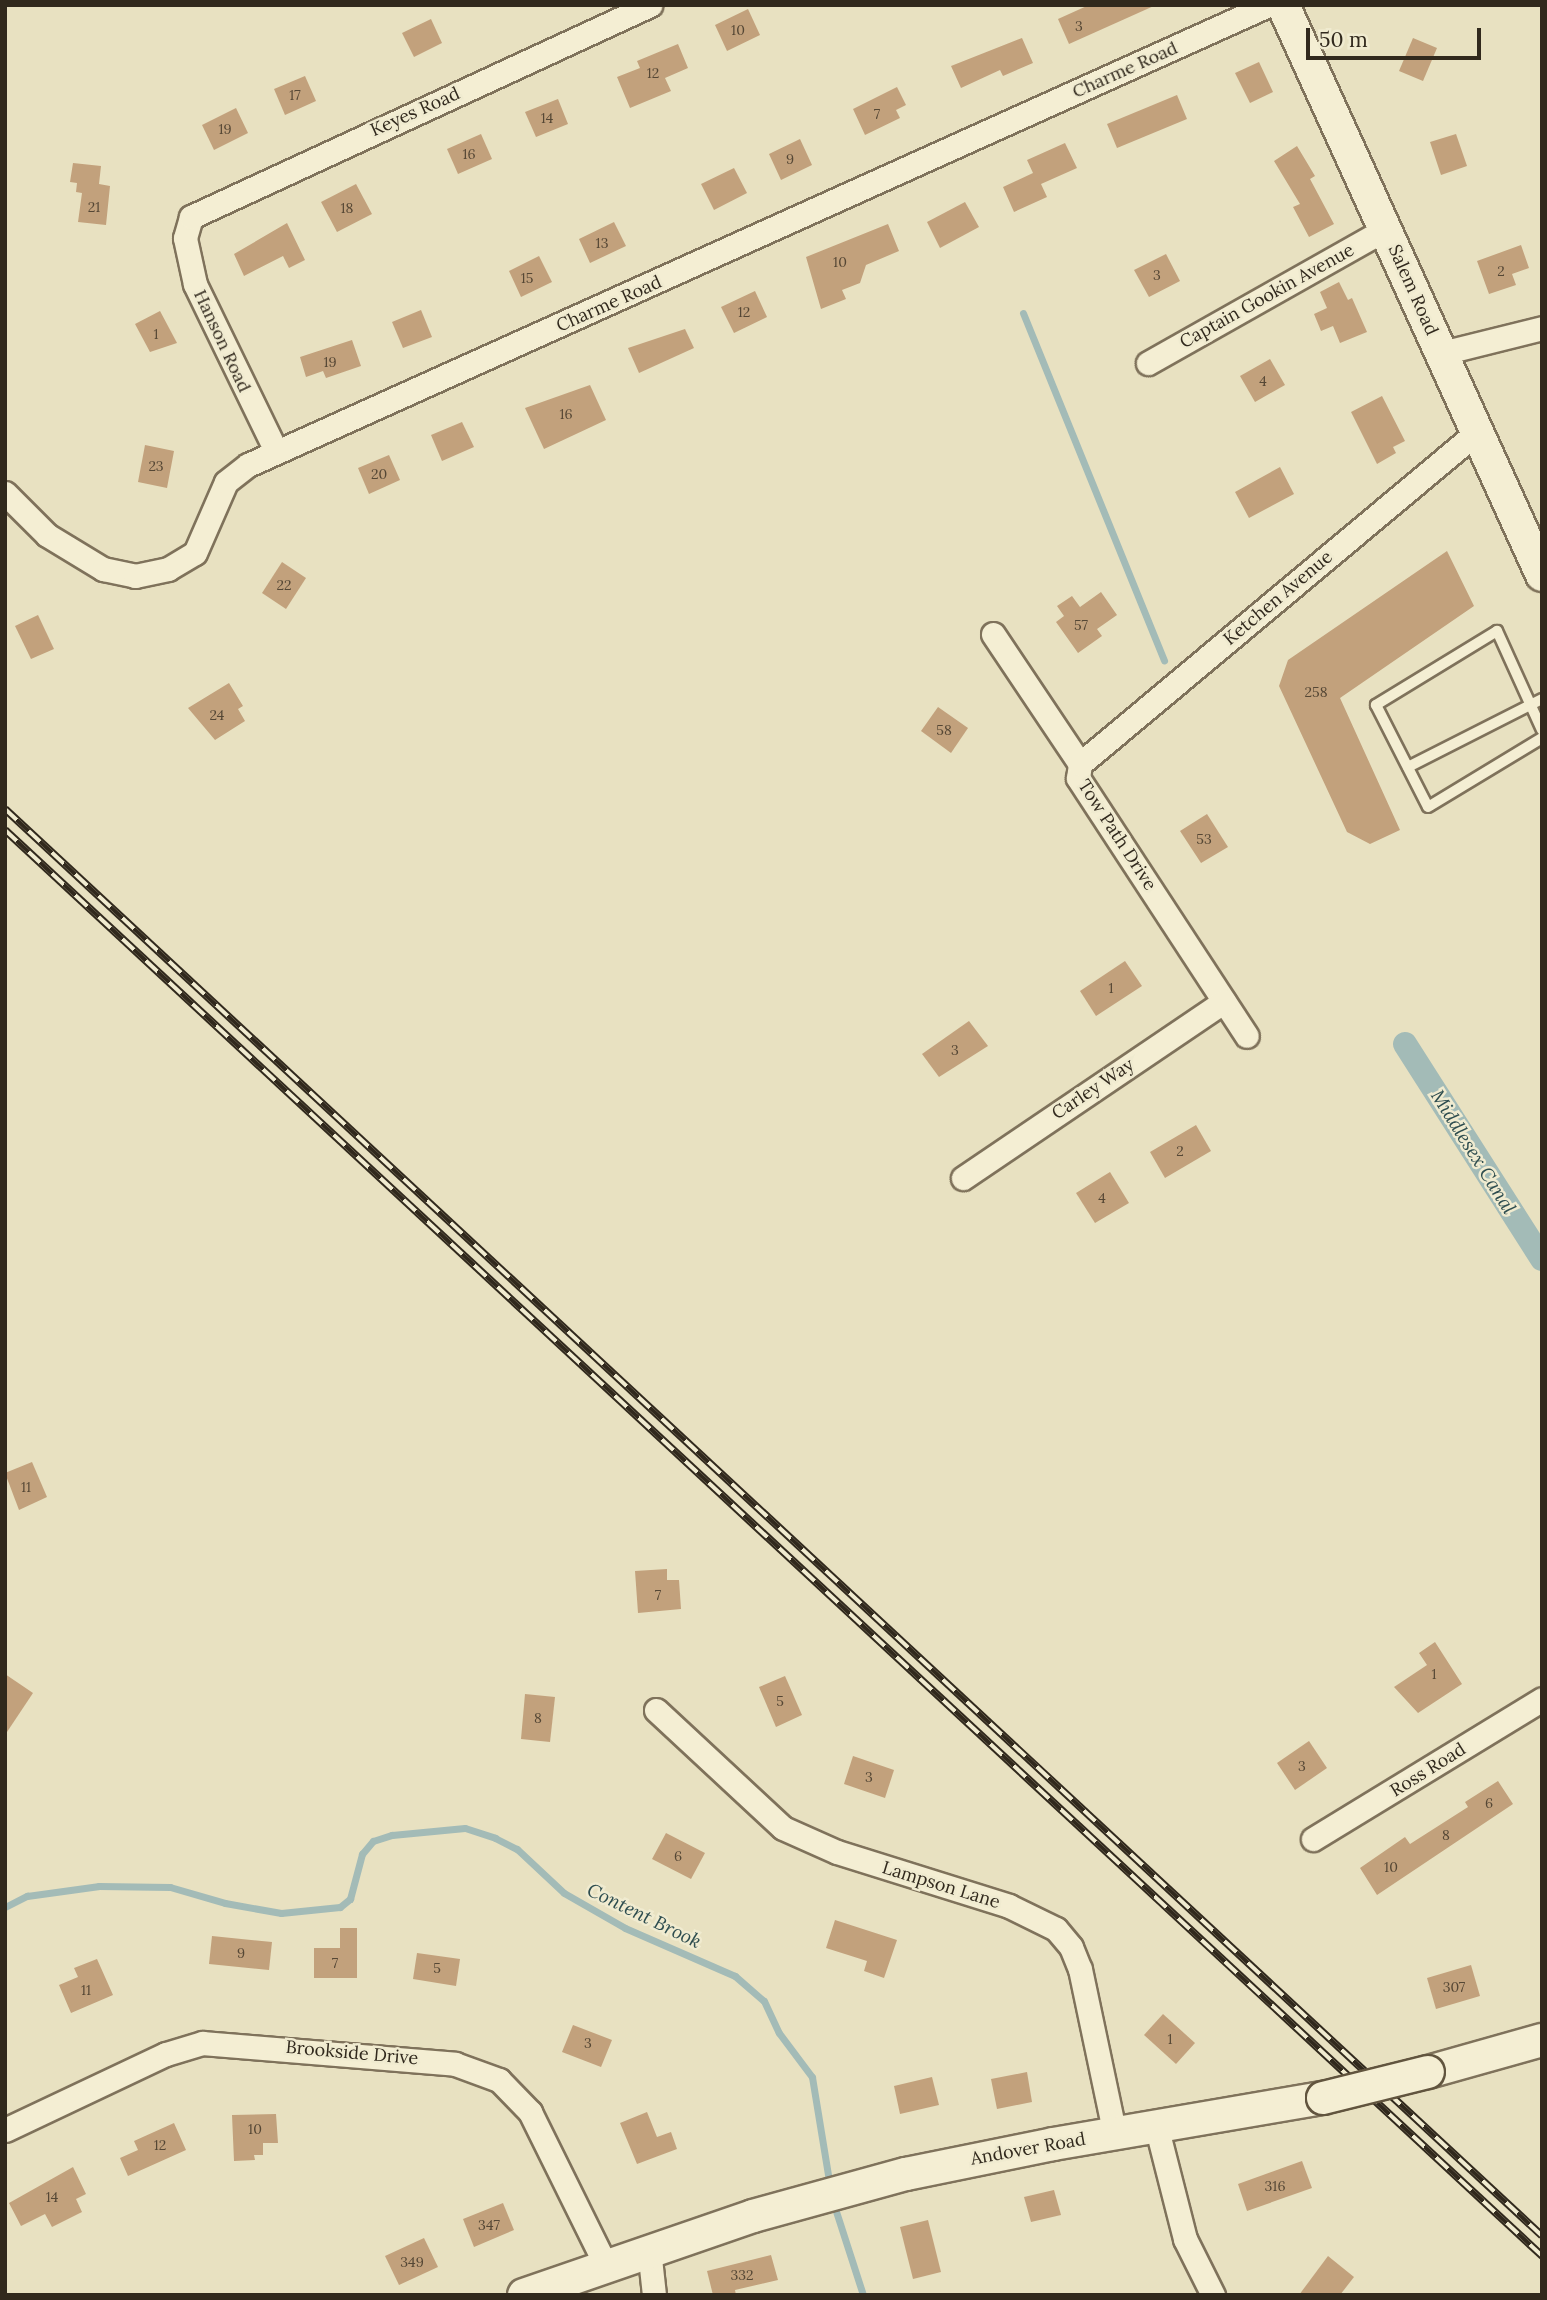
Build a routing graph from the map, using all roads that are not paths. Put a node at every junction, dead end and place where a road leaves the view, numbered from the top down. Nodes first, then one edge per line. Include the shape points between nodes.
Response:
1 (650, 5) edge
2 (1269, 5) edge
3 (1283, 5) edge
4 (186, 226) joint
5 (1386, 229) junction
6 (1542, 328) edge
7 (1442, 353) junction
8 (1148, 363) dead end
9 (1477, 432) junction
10 (276, 451) junction
11 (5, 493) edge
12 (1542, 575) edge
13 (993, 634) dead end
14 (1542, 699) edge
15 (1531, 705) junction
16 (1542, 730) edge
17 (1542, 738) edge
18 (1080, 764) junction
19 (1408, 767) junction
20 (1224, 1001) junction
21 (1247, 1037) dead end
22 (963, 1178) dead end
23 (1542, 1699) edge
24 (656, 1710) dead end
25 (1313, 1839) dead end
26 (1542, 2040) edge
27 (1157, 2129) junction
28 (5, 2130) edge
29 (1115, 2135) junction
30 (649, 2249) junction
31 (605, 2264) junction
32 (524, 2295) edge
33 (654, 2295) edge
34 (1213, 2295) edge

1 - 4 street, Keyes Road via 202,209
2 - 10 street, Charme Road
3 - 5 main road, Salem Road
4 - 10 street, Hanson Road via 187,253 206,312
5 - 7 main road, Salem Road
5 - 8 street, Captain Gookin Avenue
6 - 7 street
7 - 9 main road, Salem Road
9 - 12 main road, Salem Road
9 - 18 street, Ketchen Avenue
10 - 11 street, Charme Road via 226,482 195,553 183,563 151,573 119,574 87,561 47,535
13 - 18 street, Tow Path Drive
14 - 15 lane
15 - 16 lane
15 - 19 lane
15 - 19 lane via 1497,631 1376,705
17 - 19 lane via 1428,807
18 - 20 street, Tow Path Drive via 1078,778
20 - 21 street, Tow Path Drive
20 - 22 street, Carley Way
23 - 25 street, Ross Road
24 - 29 street, Lampson Lane via 783,1828 837,1852 1009,1906 1056,1929 1071,1947 1080,1969
26 - 27 main road, Andover Road, bridge via 1323,2098
27 - 29 main road, Andover Road
27 - 34 street via 1185,2239
28 - 31 street, Brookside Drive via 166,2054 202,2043 455,2064 499,2080 530,2112
29 - 30 main road, Andover Road via 964,2161 856,2187
30 - 31 main road, Andover Road
30 - 33 street
31 - 32 main road, Andover Road

